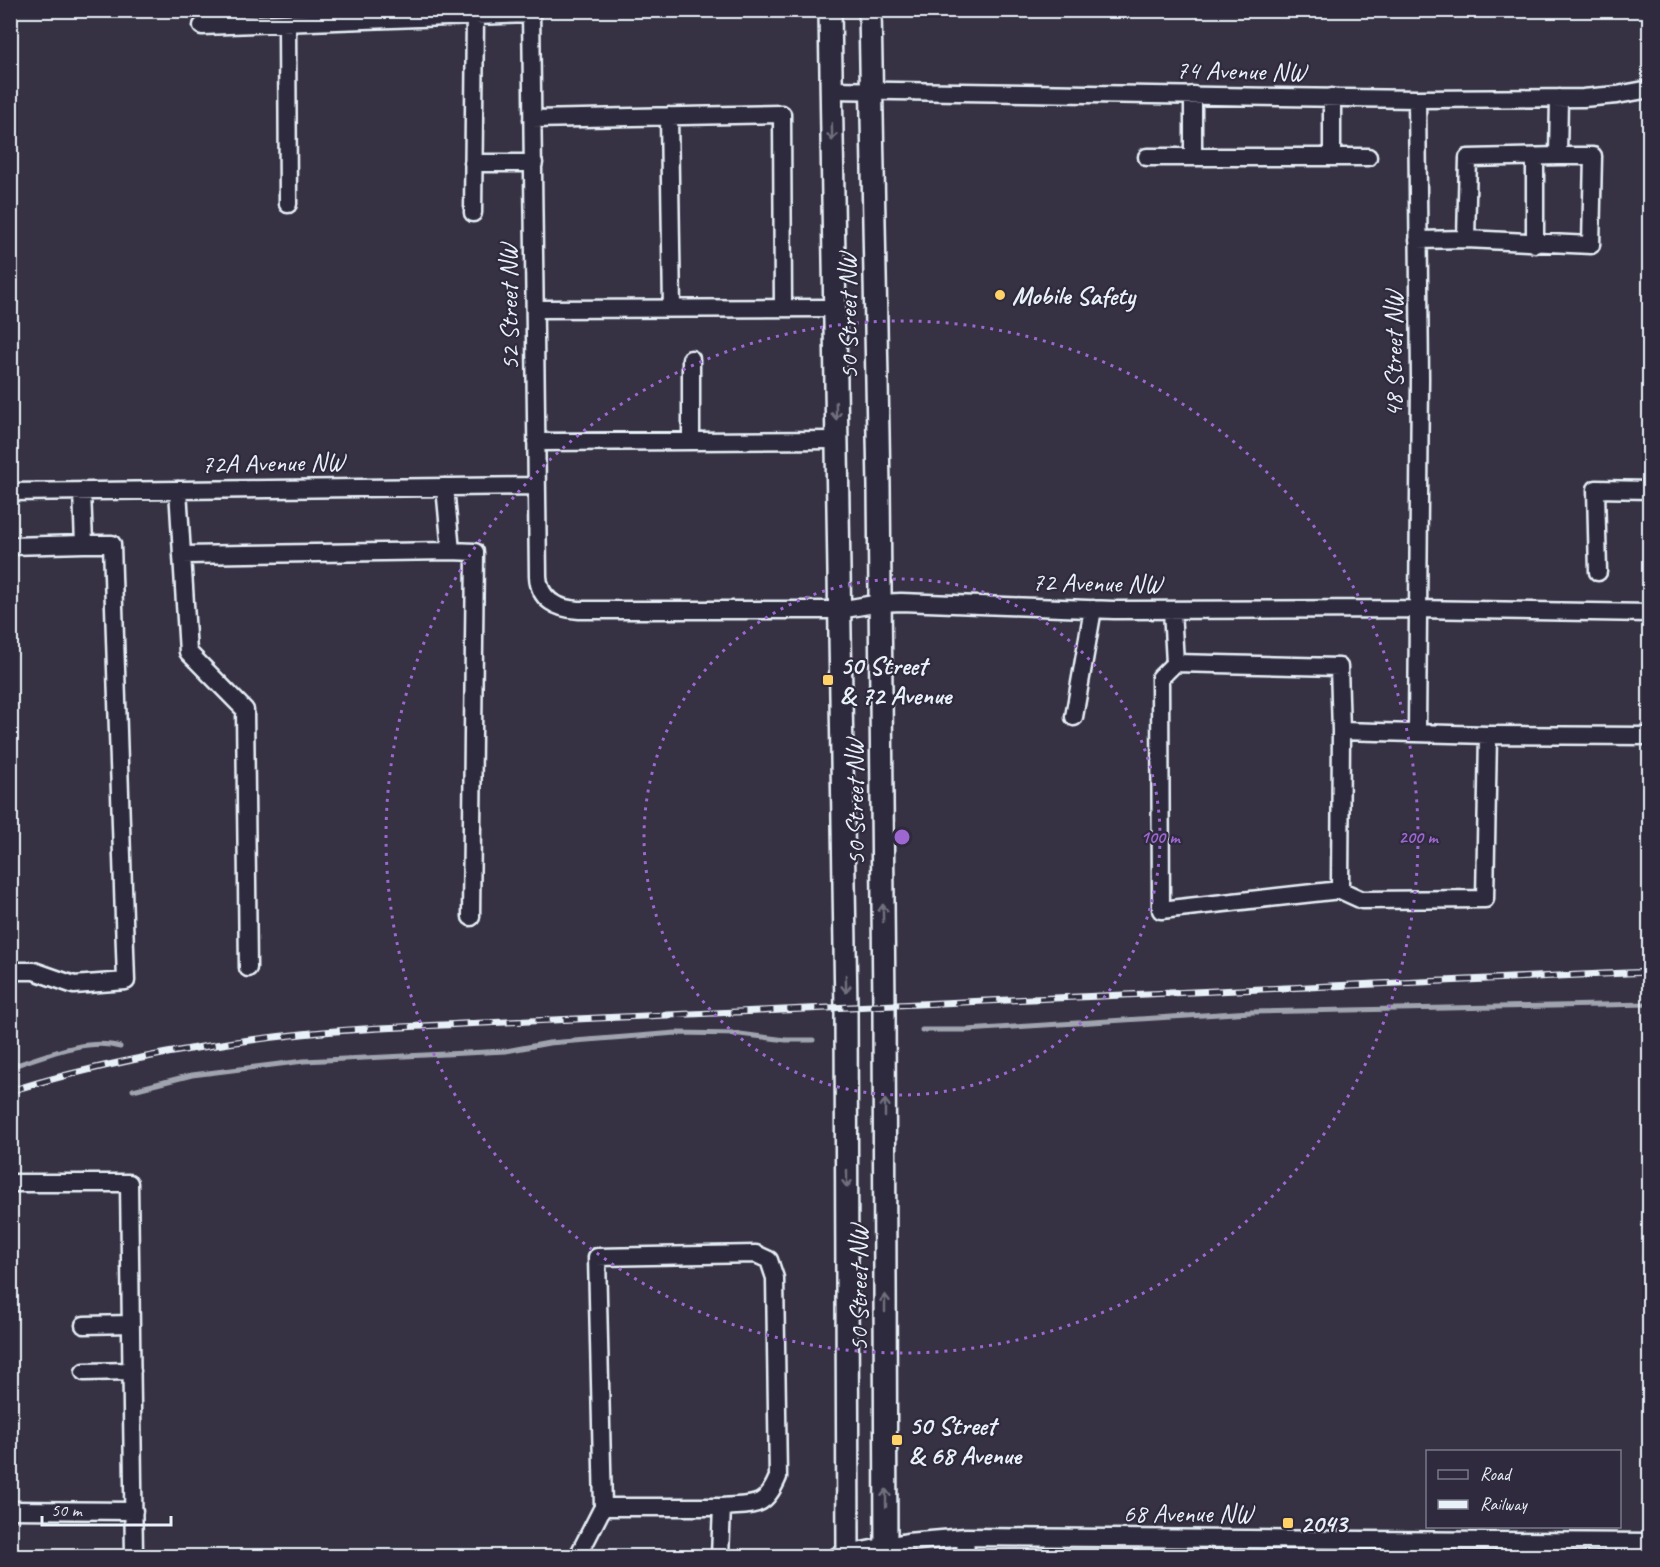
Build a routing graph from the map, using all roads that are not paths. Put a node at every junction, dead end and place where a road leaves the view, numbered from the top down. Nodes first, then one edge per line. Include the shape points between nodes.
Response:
1 (830, 10) edge
2 (870, 10) edge
3 (531, 12) edge
4 (475, 16) junction
5 (287, 23) junction
6 (202, 26) dead end
7 (1650, 89) edge
8 (831, 90) junction
9 (871, 90) junction
10 (1193, 95) junction
11 (1332, 97) junction
12 (1559, 98) junction
13 (1417, 99) junction
14 (669, 116) junction
15 (532, 119) junction
16 (1558, 156) junction
17 (1147, 157) dead end
18 (1193, 157) junction
19 (1332, 157) junction
20 (1368, 157) dead end
21 (1535, 157) junction
22 (473, 162) junction
23 (534, 162) junction
24 (288, 204) dead end
25 (473, 213) dead end
26 (1466, 239) junction
27 (1418, 240) junction
28 (1535, 244) junction
29 (783, 308) junction
30 (835, 308) junction
31 (535, 309) junction
32 (672, 309) junction
33 (691, 358) dead end
34 (837, 440) junction
35 (692, 441) junction
36 (536, 442) junction
37 (537, 486) junction
38 (445, 487) junction
39 (178, 490) junction
40 (1650, 490) edge
41 (82, 491) junction
42 (10, 492) edge
43 (84, 544) junction
44 (10, 546) edge
45 (451, 551) junction
46 (183, 555) junction
47 (1598, 572) dead end
48 (548, 600) joint
49 (880, 603) junction
50 (1093, 609) junction
51 (1416, 609) junction
52 (839, 610) junction
53 (1172, 610) junction
54 (1650, 614) edge
55 (1175, 663) junction
56 (1074, 717) dead end
57 (1341, 731) junction
58 (1417, 733) junction
59 (1488, 735) junction
60 (1650, 736) edge
61 (1340, 890) junction
62 (471, 916) dead end
63 (248, 968) dead end
64 (10, 971) edge
65 (10, 1183) edge
66 (131, 1324) junction
67 (84, 1325) dead end
68 (132, 1371) junction
69 (84, 1372) dead end
70 (603, 1507) junction
71 (722, 1507) junction
72 (10, 1510) edge
73 (134, 1511) junction
74 (964, 1537) junction
75 (1650, 1542) edge
76 (886, 1552) edge
77 (844, 1556) edge
78 (134, 1557) edge
79 (578, 1557) edge
80 (720, 1557) edge
81 (966, 1557) edge

1 - 8 main road, 50 Street NW
2 - 9 main road, 50 Street NW
3 - 4 street
3 - 15 street, 52 Street NW
4 - 5 street
4 - 22 street
5 - 6 street
5 - 24 street
7 - 12 street, 74 Avenue NW
8 - 9 street, 74 Avenue NW
8 -> 30 main road, 50 Street NW
9 - 10 street, 74 Avenue NW
9 - 49 main road, 50 Street NW
10 - 11 street, 74 Avenue NW
10 - 18 street
11 - 13 street, 74 Avenue NW
11 - 19 street
12 - 13 street, 74 Avenue NW
12 - 16 street
13 - 27 street, 48 Street NW
14 - 15 street
14 - 29 street via 782,114
14 - 32 street
15 - 23 street, 52 Street NW
16 - 21 street
16 - 28 street via 1593,156 1591,245
17 - 18 street
18 - 19 street
19 - 20 street
21 - 26 street via 1468,158
21 - 28 street
22 - 23 street
22 - 25 street
23 - 31 street, 52 Street NW
26 - 27 street
26 - 28 street
27 - 51 street, 48 Street NW
29 - 30 street
29 - 32 street
30 -> 34 main road, 50 Street NW
31 - 32 street
31 - 36 street, 52 Street NW
33 - 35 street
34 - 35 street
34 - 52 main road, 50 Street NW
35 - 36 street
36 - 37 street, 52 Street NW
37 - 38 street, 72A Avenue NW
37 - 48 street, 52 Street NW via 538,583
38 - 39 street, 72A Avenue NW
38 - 45 street
39 - 41 street, 72A Avenue NW
39 - 46 street
40 - 47 street via 1596,489
41 - 42 street, 72A Avenue NW
41 - 43 street
43 - 44 street
43 - 64 street via 112,544 126,981 74,985 34,971
45 - 46 street
45 - 62 street via 475,552
46 - 63 street via 188,652 244,710
48 - 52 street, 72 Avenue NW via 565,609 579,610
49 - 50 street, 72 Avenue NW
49 - 52 street, 72 Avenue NW
76 -> 49 main road, 50 Street NW
50 - 53 street, 72 Avenue NW
50 - 56 street
51 - 53 street, 72 Avenue NW
51 - 54 street, 72 Avenue NW
51 - 58 street, 48 Street NW
52 -> 77 main road, 50 Street NW via 846,1008
53 - 55 street
55 - 57 street via 1339,667
55 - 61 street via 1160,678 1161,910
57 - 58 street
57 - 61 street
58 - 59 street
59 - 60 street
59 - 61 street via 1485,899 1362,900
65 - 66 street via 129,1184
66 - 67 street
66 - 68 street
68 - 69 street
68 - 73 street
70 - 71 street
70 - 71 street via 597,1257 756,1254 769,1260 775,1278 777,1477 771,1494 761,1503
70 - 79 street
71 - 80 street
72 - 73 street
73 - 78 street
74 - 75 street, 68 Avenue NW
74 - 76 street, 68 Avenue NW via 907,1542
74 - 81 street
76 - 77 street, 68 Avenue NW

